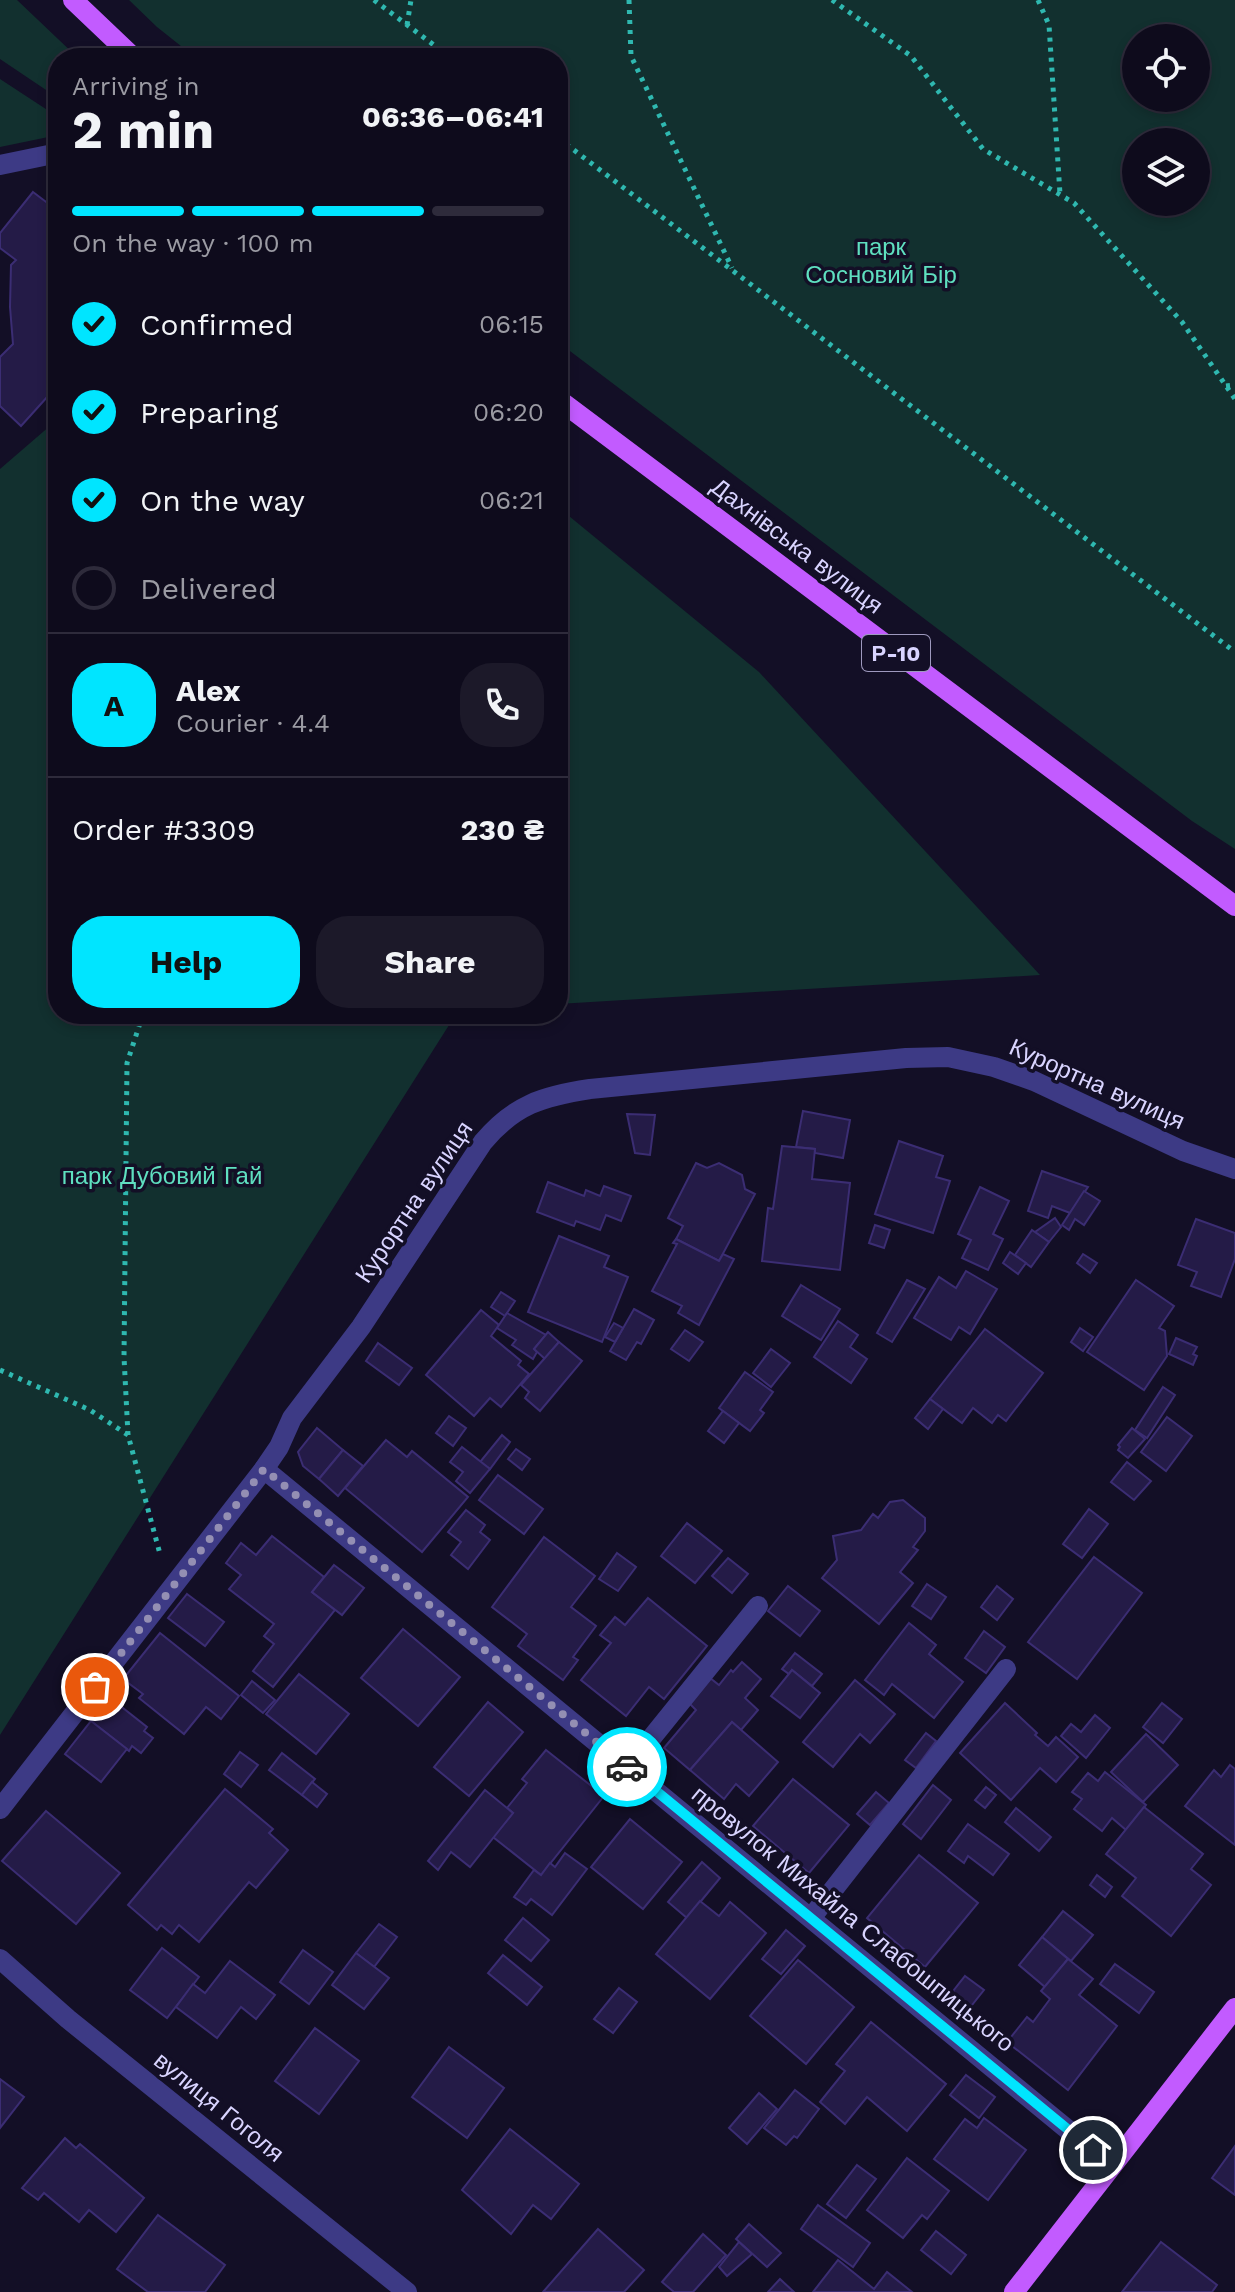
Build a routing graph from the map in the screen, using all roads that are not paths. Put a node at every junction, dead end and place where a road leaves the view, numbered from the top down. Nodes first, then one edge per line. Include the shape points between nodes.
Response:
1 (73, 0) edge
2 (123, 48) edge
3 (48, 155) edge
4 (0, 165) edge
5 (568, 406) edge
6 (1235, 906) edge
7 (1235, 1169) edge
8 (264, 1469) junction
9 (758, 1606) dead end
10 (1006, 1669) dead end
11 (628, 1767) junction
12 (0, 1809) edge
13 (811, 1918) junction
14 (0, 1959) edge
15 (1235, 2008) edge
16 (1112, 2166) junction
17 (407, 2292) edge
18 (1014, 2292) edge

1 - 2 main road
3 - 4 street
5 - 6 main road, Дахнівська вулиця / Р-10
7 - 8 street, Курортна вулиця via 1183,1151 1034,1081 948,1057 590,1089 541,1099 505,1118 483,1142 361,1327 292,1418
8 - 11 street, провулок Михайла Слабошпицького
8 - 12 street, Курортна вулиця
9 - 11 street
10 - 13 street
11 - 13 street, провулок Михайла Слабошпицького
13 - 16 street, провулок Михайла Слабошпицького
14 - 17 street, вулиця Гоголя
15 - 16 main road
16 - 18 main road

